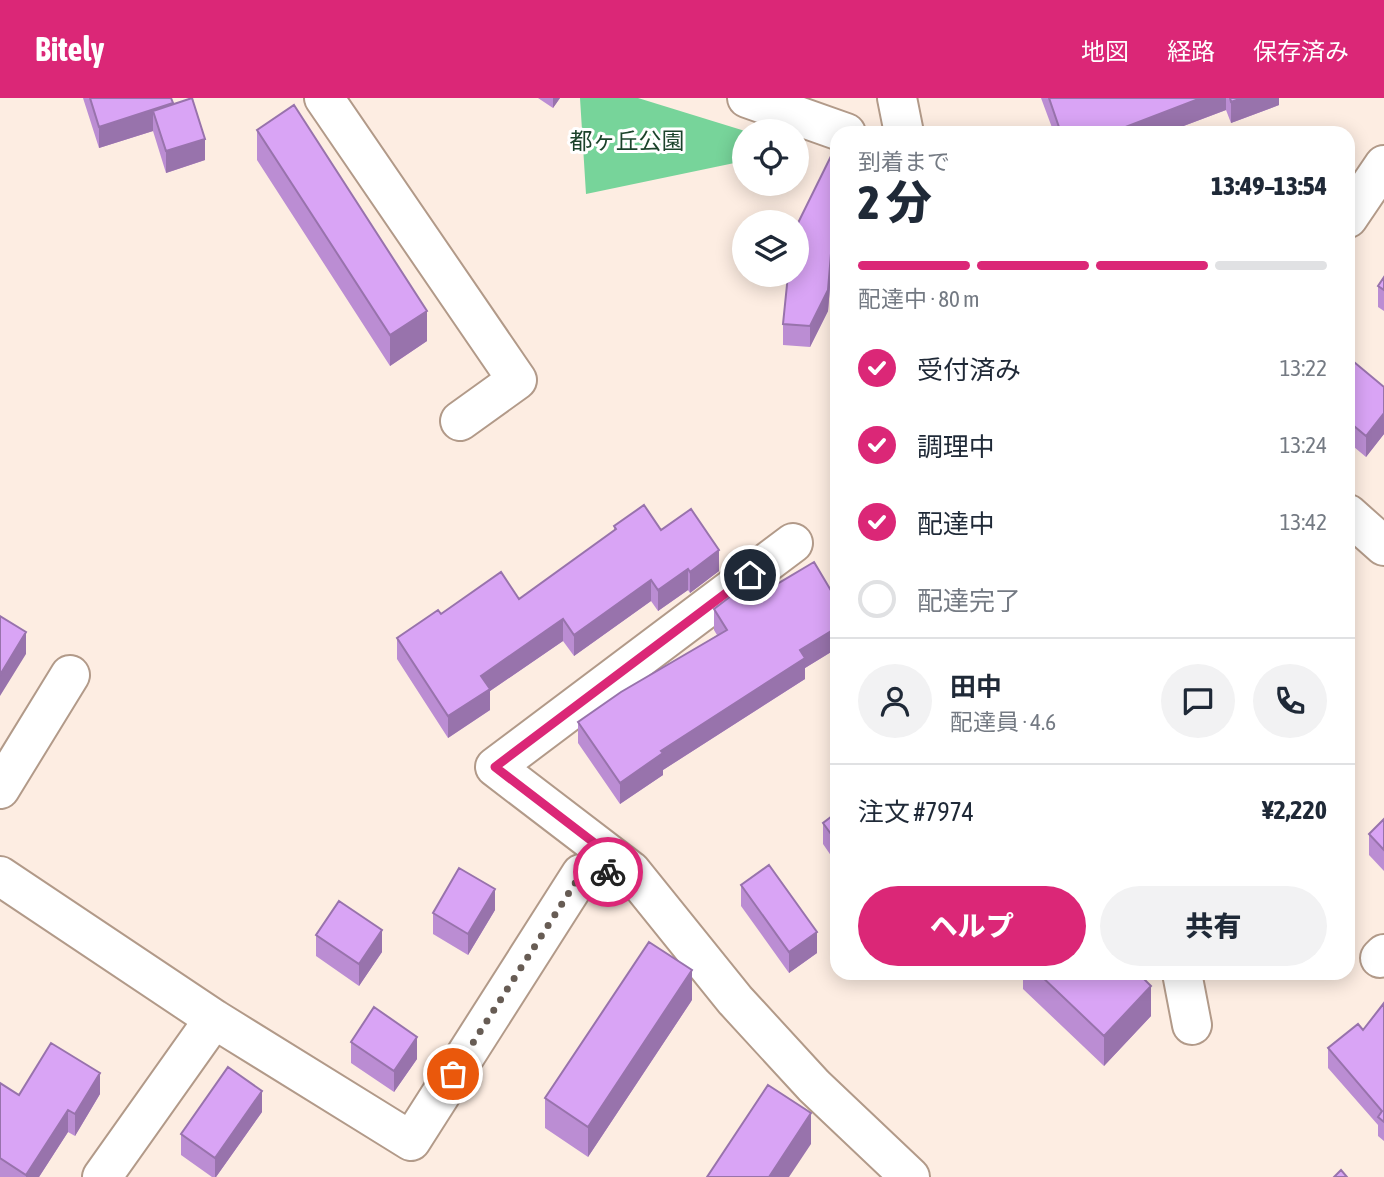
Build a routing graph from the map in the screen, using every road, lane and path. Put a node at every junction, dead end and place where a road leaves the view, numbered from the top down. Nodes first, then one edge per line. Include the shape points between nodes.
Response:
1 (324, 98) edge
2 (747, 98) edge
3 (897, 98) edge
4 (903, 126) edge
5 (830, 127) edge
6 (1384, 164) edge
7 (1355, 208) edge
8 (460, 421) dead end
9 (1355, 520) edge
10 (793, 543) dead end
11 (1384, 546) edge
12 (70, 675) dead end
13 (0, 789) edge
14 (631, 871) junction
15 (0, 876) edge
16 (1183, 980) edge
17 (214, 1019) junction
18 (1192, 1025) dead end
19 (102, 1177) edge
20 (909, 1177) edge

1 - 8 street via 517,380
2 - 5 street
3 - 4 street
6 - 7 street
9 - 11 street
10 - 14 street via 495,767
12 - 13 street
14 - 17 street via 581,874 411,1141
14 - 20 street via 752,1019
15 - 17 street
16 - 18 street
17 - 19 street

